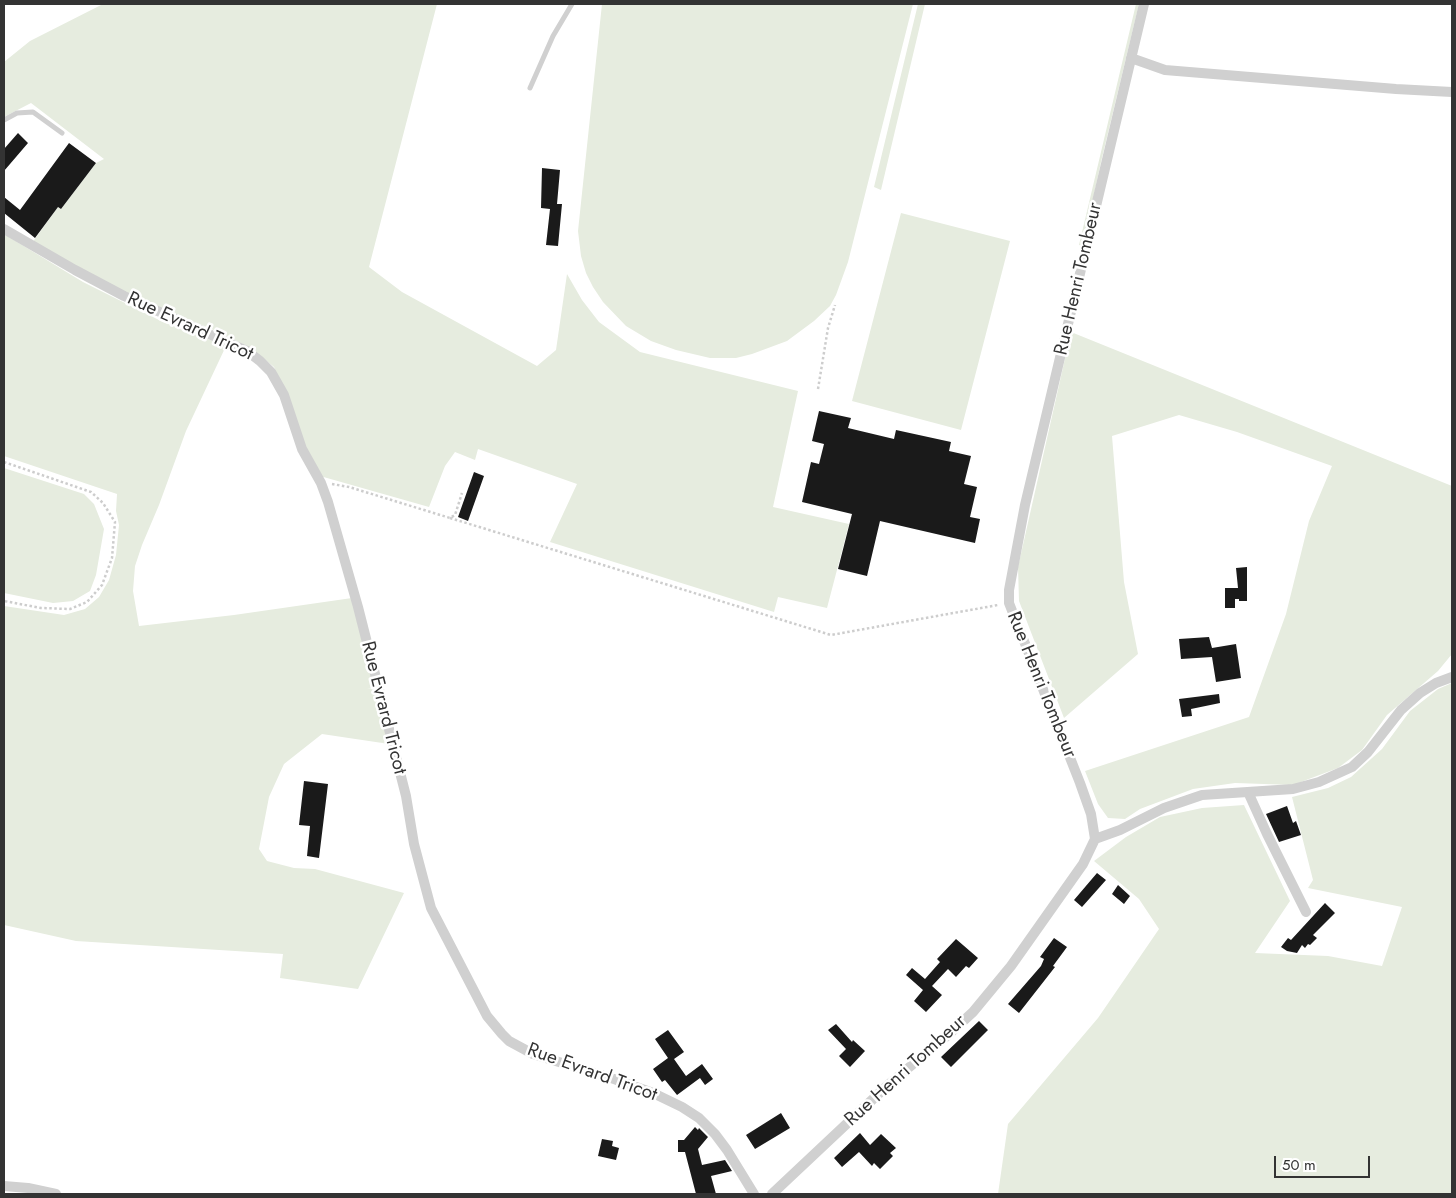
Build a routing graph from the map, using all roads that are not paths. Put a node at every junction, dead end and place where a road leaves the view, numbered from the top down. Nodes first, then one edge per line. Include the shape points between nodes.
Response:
1 (572, 4) edge
2 (1144, 4) edge
3 (1131, 58) junction
4 (530, 88) dead end
5 (1452, 92) edge
6 (4, 120) edge
7 (62, 133) dead end
8 (4, 229) edge
9 (1452, 677) edge
10 (1248, 792) junction
11 (1095, 839) junction
12 (1306, 912) dead end
13 (4, 1186) edge
14 (56, 1194) edge
15 (754, 1194) edge
16 (772, 1194) edge

1 - 4 lane via 553,36
2 - 3 street, Rue Henri Tombeur
3 - 5 street via 1165,70
3 - 11 street, Rue Henri Tombeur via 1025,505 1009,590 1009,603 1091,814
6 - 7 lane via 17,113 33,112
8 - 15 street, Rue Evrard Tricot via 124,296 248,351 278,384 302,449 328,502 406,796 424,886 436,922 487,1016 502,1034 533,1054 644,1090 699,1118 727,1150
9 - 10 street via 1420,693 1401,710 1352,767 1320,782 1293,789
10 - 11 street via 1202,795 1182,801
10 - 12 street
11 - 16 street, Rue Henri Tombeur via 1083,864 1011,966 973,1012 889,1084
13 - 14 street

